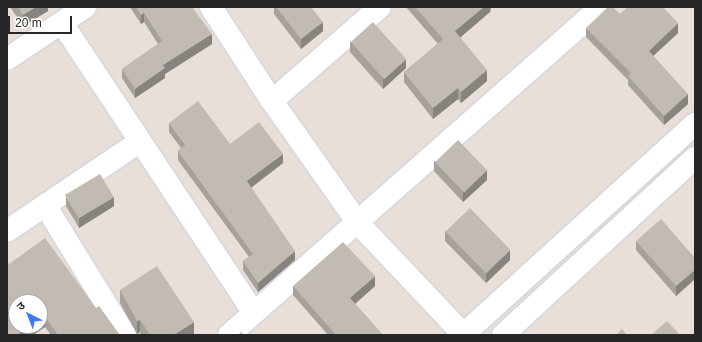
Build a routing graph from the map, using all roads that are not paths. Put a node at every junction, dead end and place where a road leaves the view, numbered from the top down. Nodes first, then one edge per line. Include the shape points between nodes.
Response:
1 (86, 7) edge
2 (211, 7) edge
3 (380, 7) edge
4 (601, 7) edge
5 (62, 23) junction
6 (7, 59) edge
7 (272, 101) junction
8 (695, 124) edge
9 (139, 142) junction
10 (695, 158) edge
11 (45, 205) junction
12 (358, 223) junction
13 (7, 231) edge
14 (254, 312) junction
15 (125, 335) edge
16 (229, 335) edge
17 (464, 335) edge
18 (504, 335) edge

1 - 5 street
2 - 7 street
3 - 7 street
4 - 12 street
5 - 6 street
5 - 9 street
7 - 12 street
8 - 17 street
9 - 11 street
9 - 14 street
10 - 18 street
11 - 13 street
11 - 15 street
12 - 14 street
12 - 17 street
14 - 16 street

